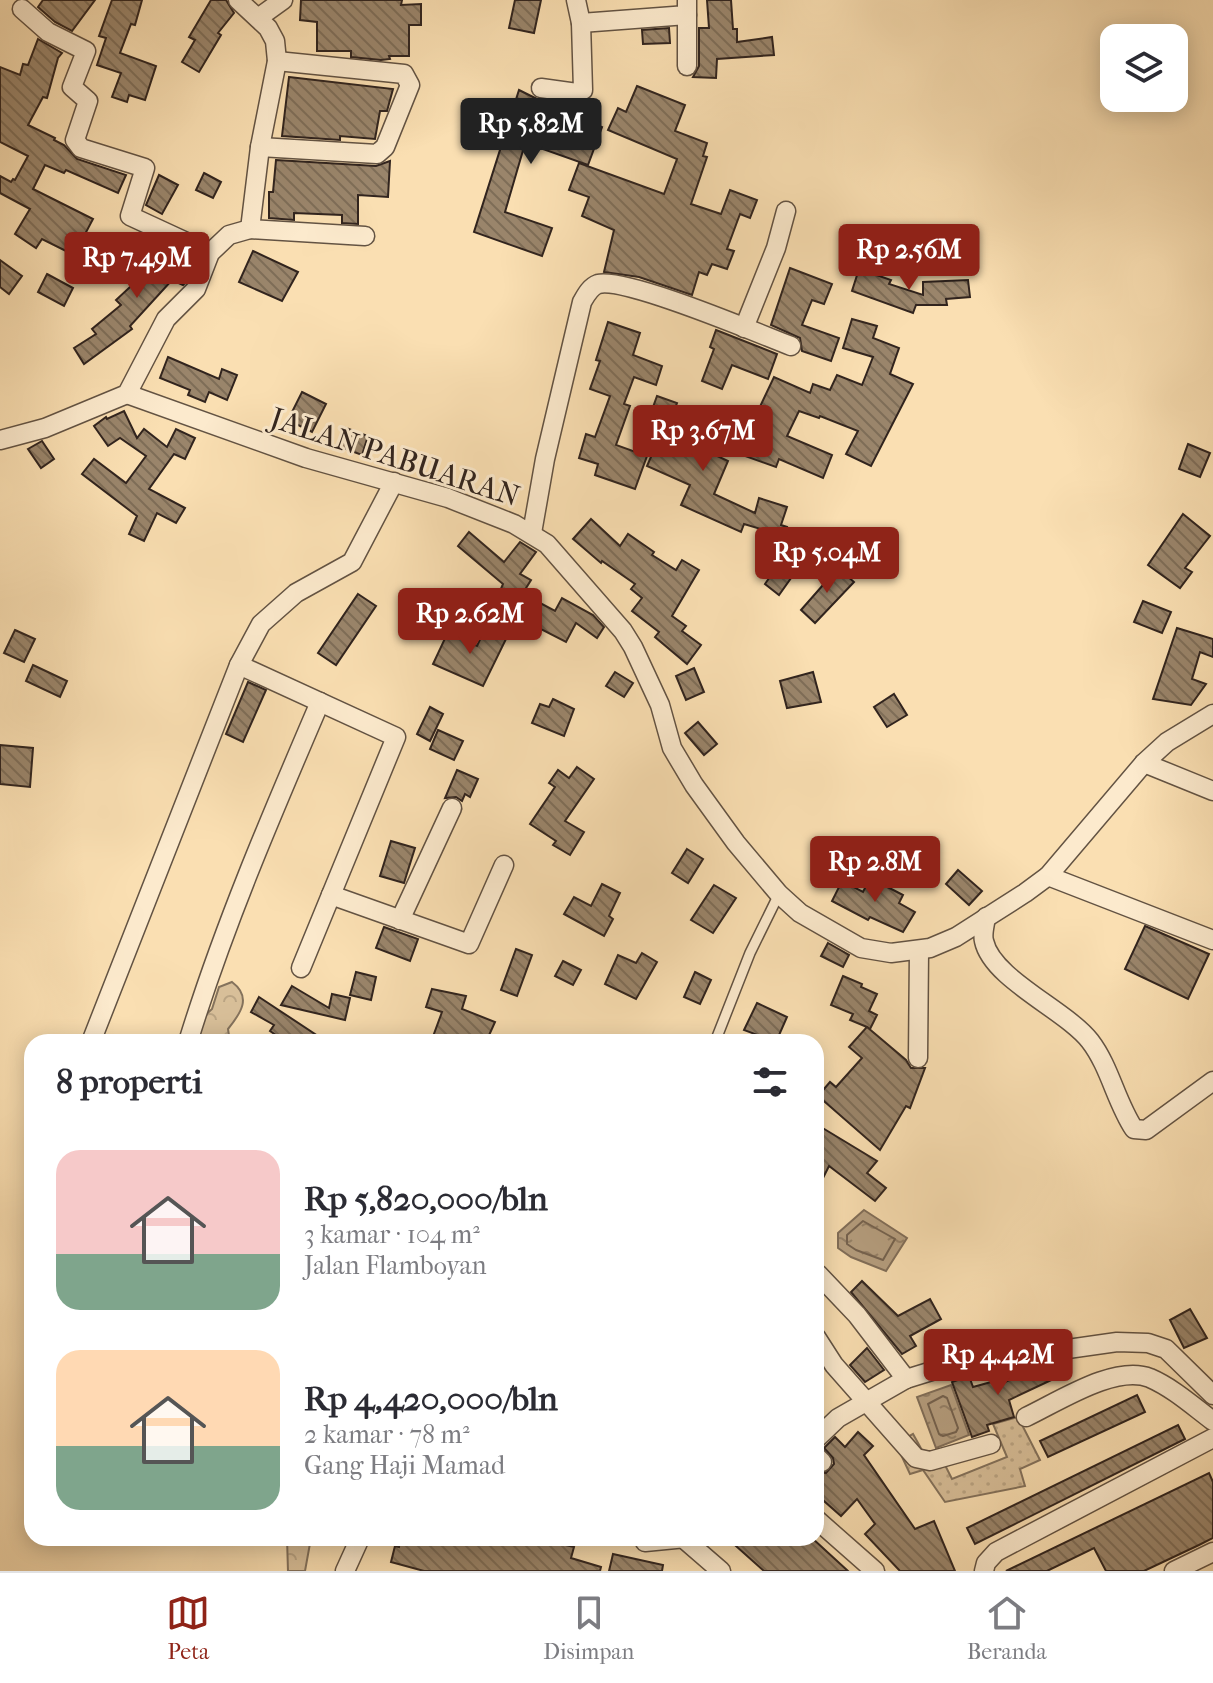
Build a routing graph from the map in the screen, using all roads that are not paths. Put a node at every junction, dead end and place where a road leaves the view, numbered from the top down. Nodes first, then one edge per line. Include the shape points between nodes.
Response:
1 (238, 0) edge
2 (283, 0) edge
3 (576, 0) edge
4 (687, 8) edge
5 (22, 9) dead end
6 (581, 23) junction
7 (267, 29) junction
8 (277, 61) junction
9 (687, 66) dead end
10 (541, 88) dead end
11 (260, 147) junction
12 (786, 211) dead end
13 (240, 231) junction
14 (365, 236) dead end
15 (210, 253) junction
16 (744, 328) junction
17 (791, 346) dead end
18 (127, 394) junction
19 (0, 440) edge
20 (394, 482) junction
21 (532, 533) junction
22 (239, 665) junction
23 (320, 702) junction
24 (1213, 714) edge
25 (1144, 763) junction
26 (1213, 791) edge
27 (452, 808) dead end
28 (504, 865) dead end
29 (1048, 876) junction
30 (779, 894) junction
31 (331, 895) junction
32 (986, 917) junction
33 (400, 920) junction
34 (1213, 940) edge
35 (919, 951) junction
36 (301, 968) dead end
37 (94, 1034) edge
38 (190, 1034) edge
39 (718, 1034) edge
40 (918, 1058) dead end
41 (1213, 1081) edge
42 (824, 1280) edge
43 (824, 1349) edge
44 (1213, 1365) edge
45 (1197, 1377) junction
46 (906, 1379) junction
47 (1213, 1395) edge
48 (868, 1401) junction
49 (1026, 1417) dead end
50 (1213, 1421) edge
51 (824, 1431) edge
52 (1213, 1438) edge
53 (991, 1444) dead end
54 (824, 1526) edge
55 (357, 1546) edge
56 (693, 1546) edge
57 (1213, 1552) edge
58 (346, 1571) edge
59 (721, 1571) edge
60 (875, 1571) edge
61 (984, 1571) edge
62 (1174, 1571) edge

1 - 7 street
2 - 7 street
3 - 6 street
4 - 6 street
4 - 9 street
5 - 15 street via 48,32 86,51 72,87 88,103 75,140 81,148 145,168 130,216
6 - 10 street via 583,90
7 - 8 street
8 - 11 street
8 - 11 street via 407,76 410,85 385,147 377,154
11 - 13 street
12 - 16 street
13 - 14 street
13 - 15 street
15 - 18 street via 196,289 166,319
16 - 17 street
16 - 21 street via 633,288 594,286 582,302
18 - 19 street via 45,428
18 - 20 street, JALAN PABUARAN via 306,458
20 - 21 street, JALAN PABUARAN
20 - 22 street via 352,562 296,593 261,624
21 - 30 street, JALAN PABUARAN via 623,631 651,682 680,763
22 - 23 street
22 - 37 street
23 - 31 street via 396,737
23 - 38 street via 226,929
24 - 25 street, JALAN PABUARAN
25 - 26 street
25 - 29 street, JALAN PABUARAN
27 - 33 street
28 - 33 street via 469,944
29 - 32 street, JALAN PABUARAN
29 - 34 street
30 - 35 street, JALAN PABUARAN via 800,913 861,948
30 - 39 lane
31 - 33 street
31 - 36 street
32 - 35 street, JALAN PABUARAN via 956,937
32 - 41 street via 984,943 991,955 1026,992 1091,1041 1134,1129 1146,1130
35 - 40 street
42 - 46 street
43 - 48 street
44 - 45 street
45 - 46 street via 1166,1349 1117,1342 948,1366
45 - 47 street
46 - 48 street
48 - 51 street
48 - 53 street via 916,1458 930,1461
49 - 50 street via 1096,1383 1136,1374 1166,1387
52 - 61 street via 1003,1548 989,1558
54 - 60 street
55 - 58 street
56 - 59 street
57 - 62 street

